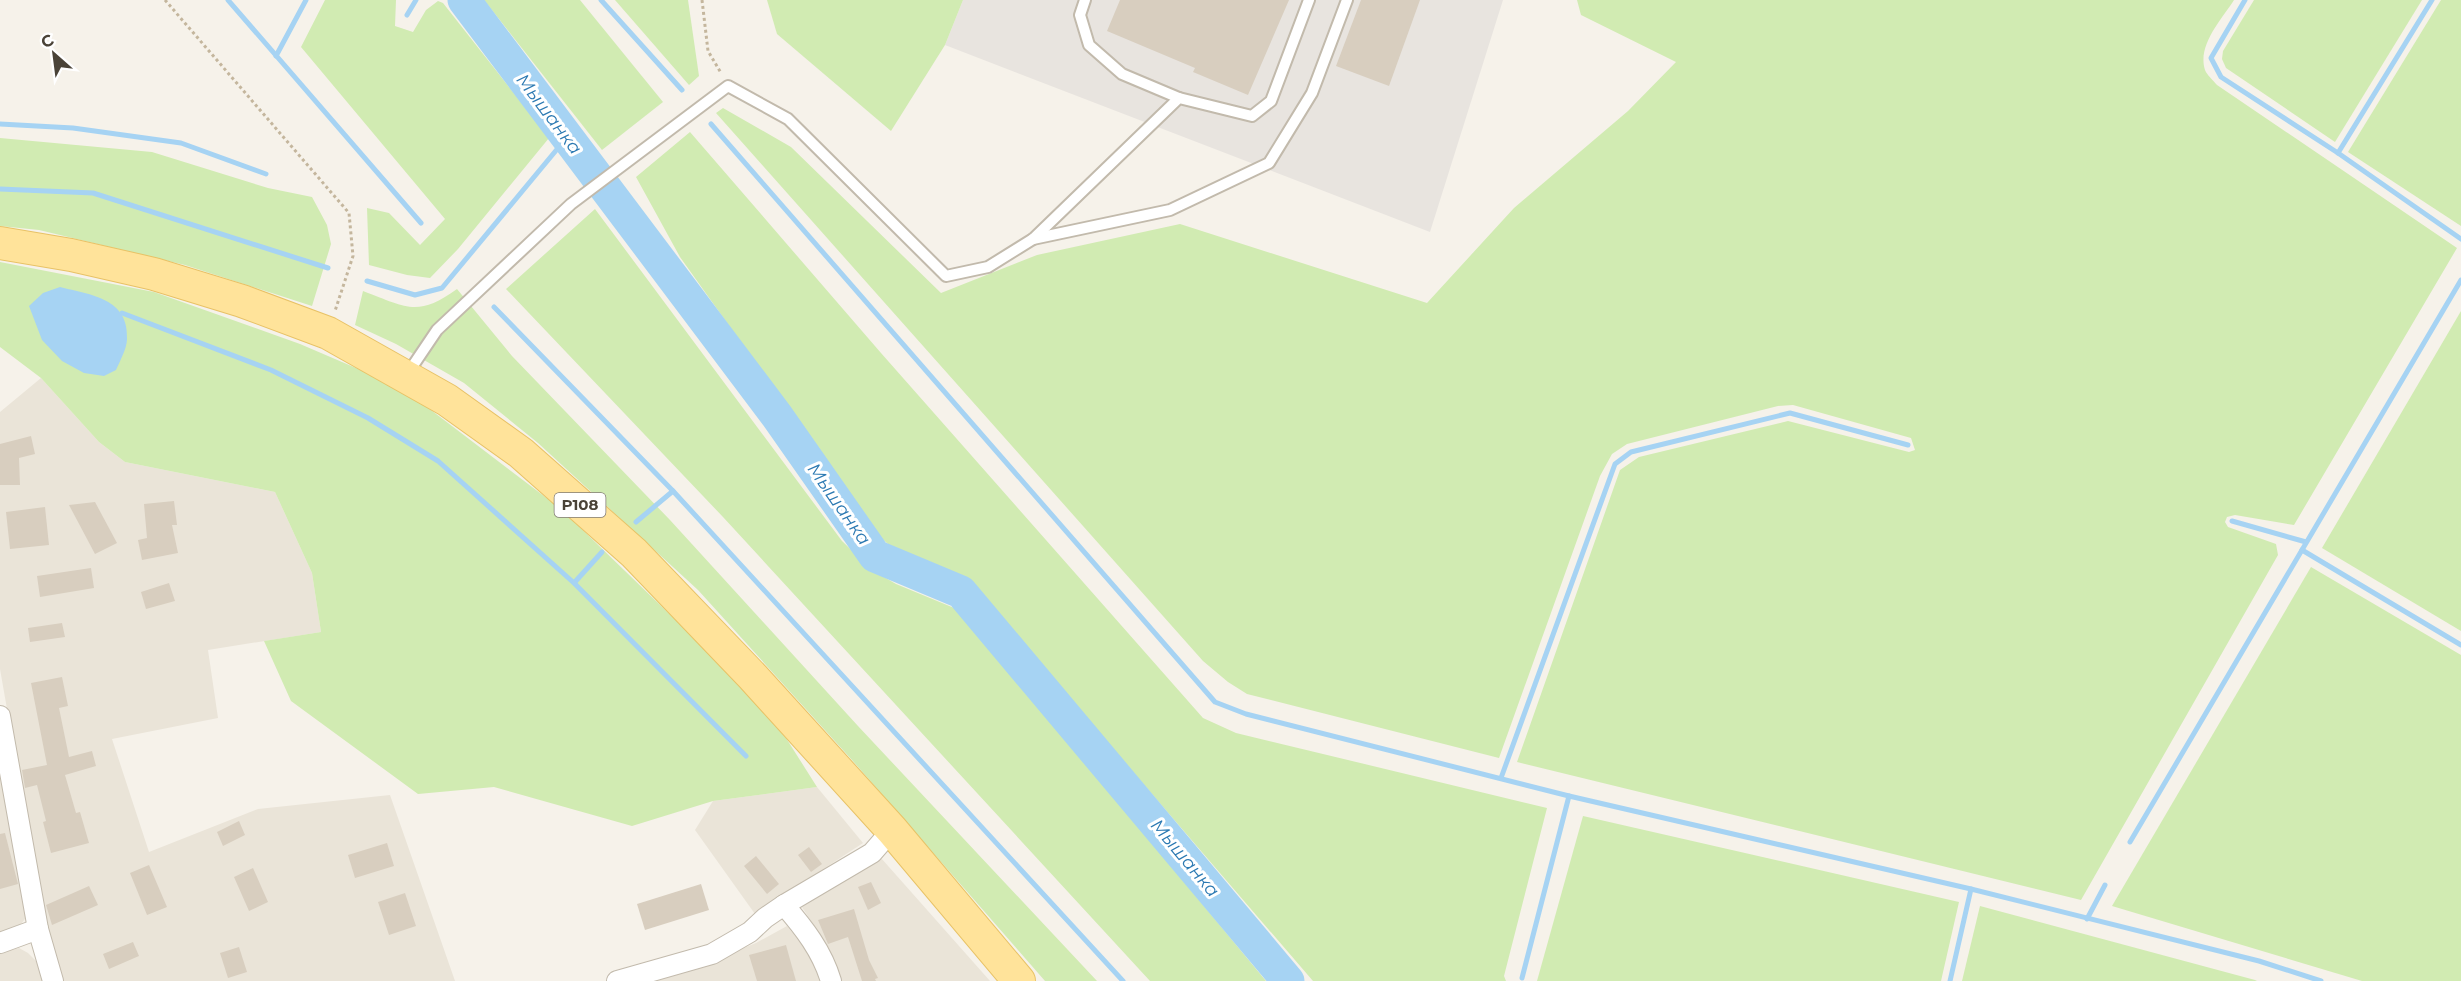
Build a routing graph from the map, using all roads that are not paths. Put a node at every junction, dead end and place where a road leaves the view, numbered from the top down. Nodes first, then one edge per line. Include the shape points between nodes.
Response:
1 (1085, 0) edge
2 (1309, 0) edge
3 (1347, 0) edge
4 (1179, 98) junction
5 (1033, 239) junction
6 (0, 243) edge
7 (406, 377) junction
8 (0, 716) edge
9 (892, 830) junction
10 (784, 905) junction
11 (38, 929) junction
12 (0, 943) edge
13 (53, 981) edge
14 (617, 981) edge
15 (831, 981) edge
16 (1019, 981) edge

1 - 4 lane via 1080,15 1089,45 1122,74
2 - 4 lane via 1271,101 1252,116
3 - 5 lane via 1312,93 1269,163 1170,210
4 - 5 lane
5 - 7 lane via 988,267 946,276 788,119 728,86 571,204 437,330
6 - 7 main road, Р108 via 154,274 242,301 328,333
7 - 9 main road, Р108 via 447,400 521,453 634,552
8 - 11 street
9 - 10 street via 872,853
9 - 16 main road, Р108
10 - 14 street via 750,932 712,954
10 - 15 street via 819,952
11 - 12 street
11 - 13 street

